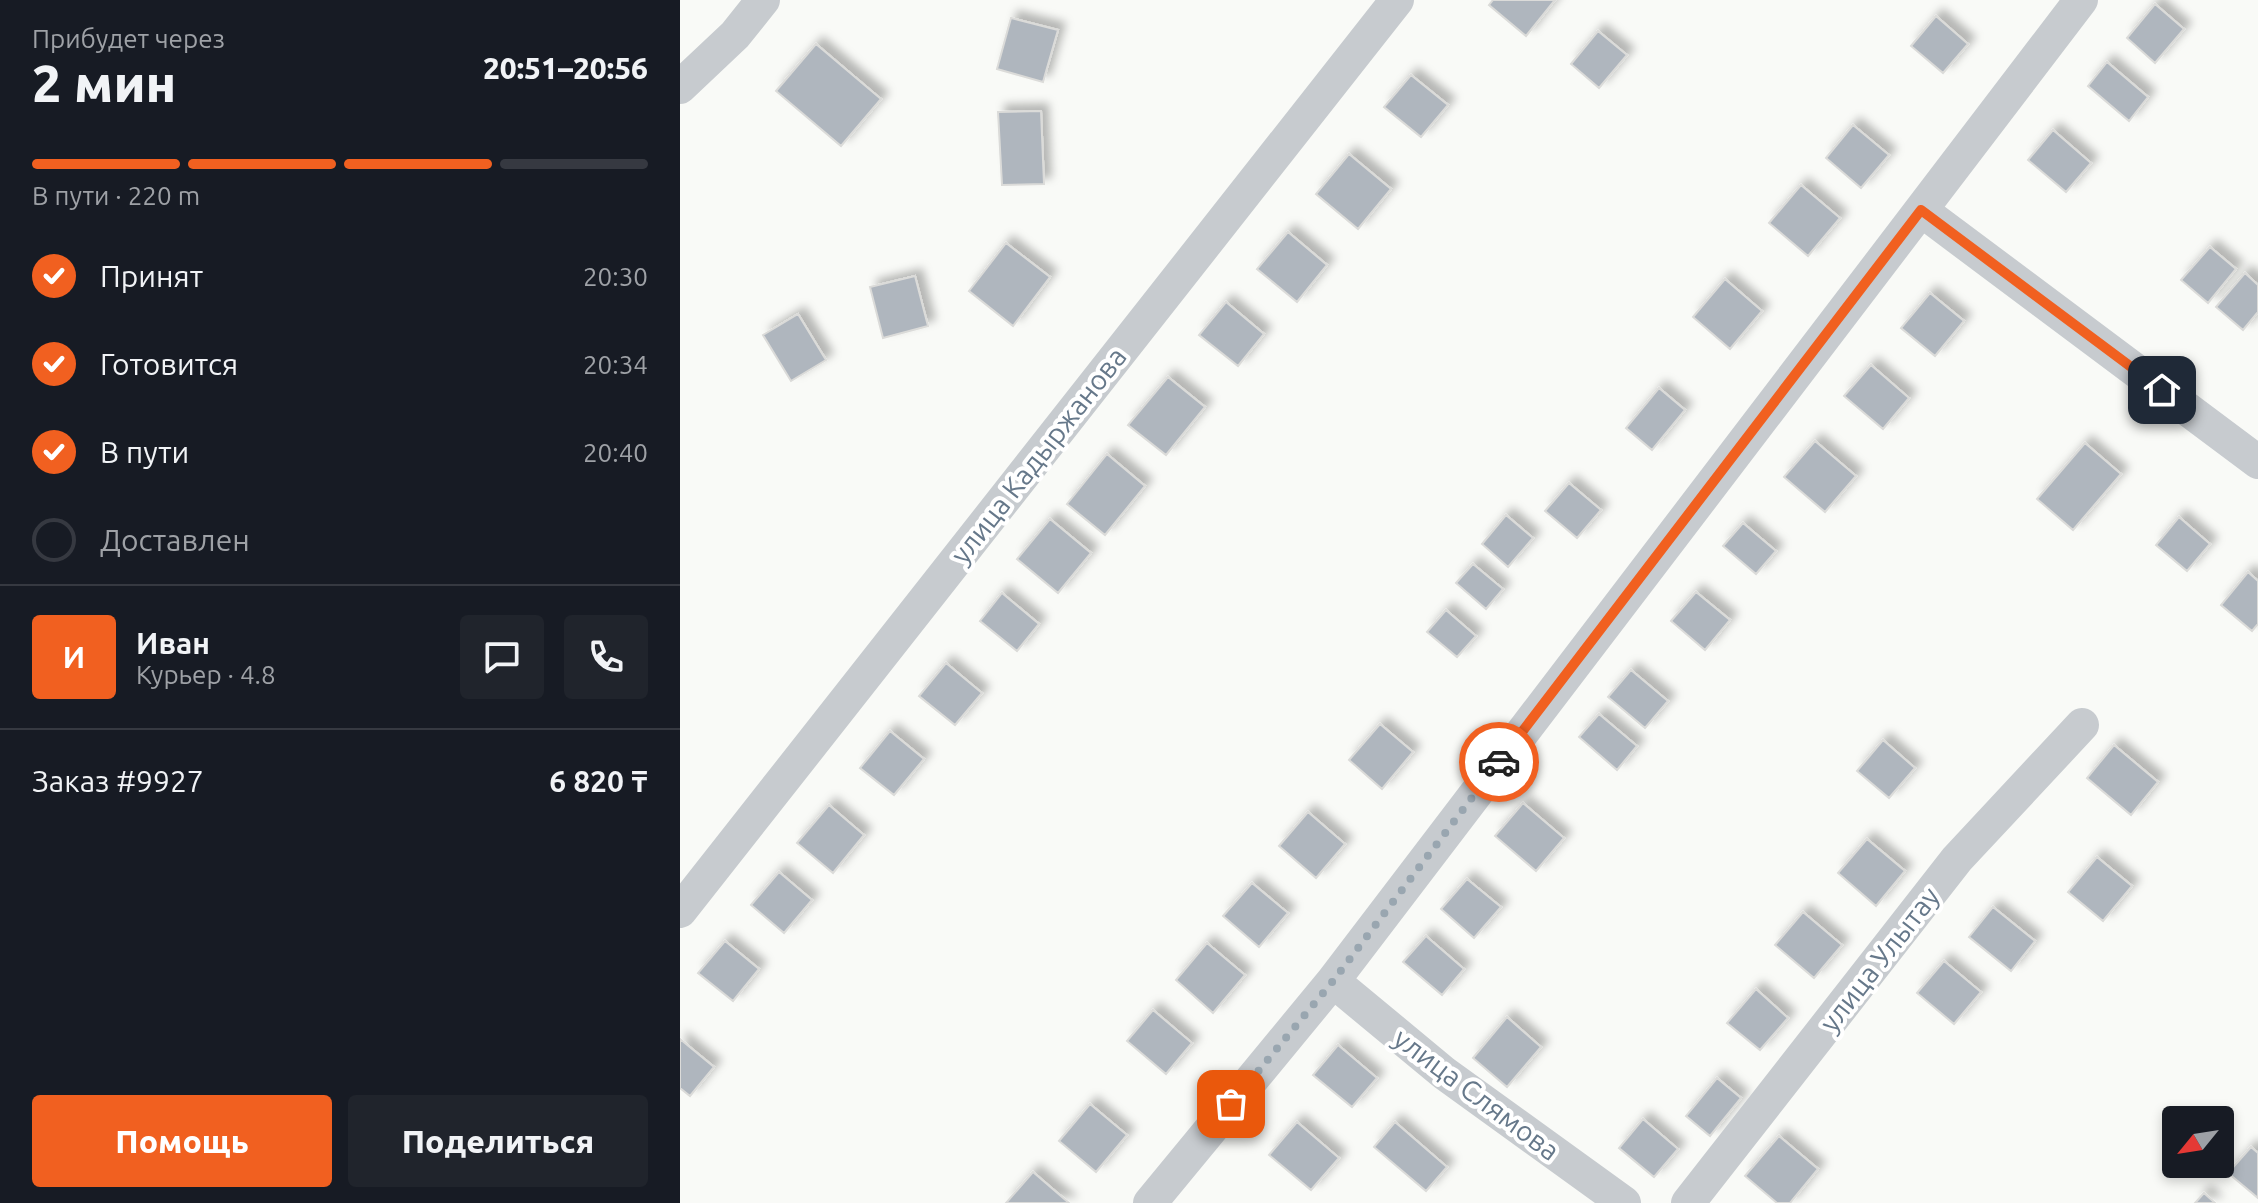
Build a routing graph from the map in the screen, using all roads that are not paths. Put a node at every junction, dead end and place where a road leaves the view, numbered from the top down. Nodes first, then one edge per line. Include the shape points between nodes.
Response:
1 (763, 0) edge
2 (1397, 0) edge
3 (2081, 0) edge
4 (680, 87) edge
5 (1921, 210) junction
6 (2258, 462) edge
7 (2082, 725) dead end
8 (680, 911) edge
9 (1333, 981) junction
10 (1150, 1203) edge
11 (1624, 1203) edge
12 (1688, 1203) edge

1 - 4 street
2 - 8 street, улица Кадыржанова
3 - 5 street
5 - 6 street
5 - 9 street
7 - 12 street, улица Улытау via 1957,859
9 - 10 street
9 - 11 street, улица Слямова via 1444,1073

